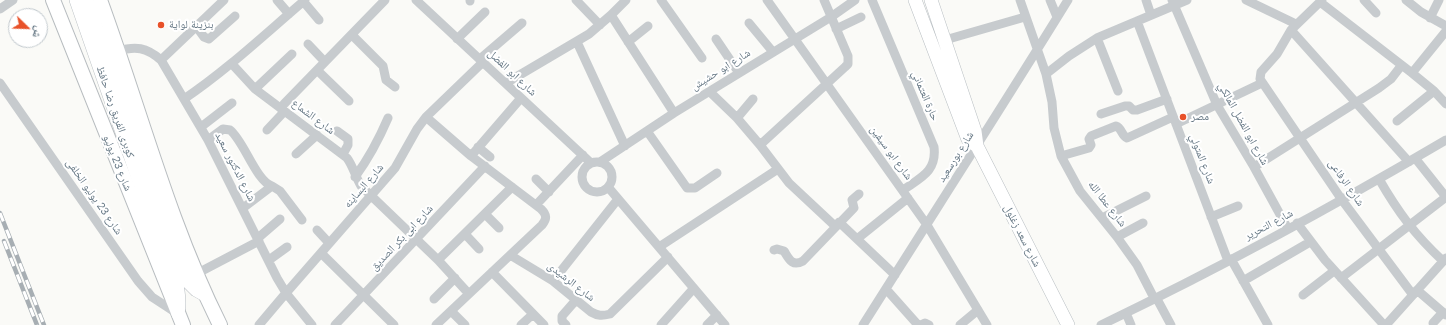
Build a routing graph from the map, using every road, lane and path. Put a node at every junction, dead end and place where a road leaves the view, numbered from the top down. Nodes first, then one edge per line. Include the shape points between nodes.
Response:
1 (12, 0) edge
2 (53, 0) edge
3 (76, 0) edge
4 (87, 0) edge
5 (100, 0) edge
6 (224, 0) edge
7 (277, 0) edge
8 (385, 0) edge
9 (416, 0) edge
10 (576, 0) edge
11 (661, 0) edge
12 (767, 0) edge
13 (824, 0) edge
14 (855, 0) edge
15 (872, 0) edge
16 (916, 0) edge
17 (931, 0) edge
18 (1020, 0) edge
19 (1050, 0) edge
20 (1068, 0) edge
21 (1146, 0) edge
22 (1188, 0) edge
23 (1246, 0) edge
24 (1364, 0) edge
25 (1406, 0) edge
26 (1439, 0) edge
27 (304, 1) edge
28 (1321, 1) edge
29 (620, 2) edge
30 (1173, 3) edge
31 (1263, 4) edge
32 (0, 9) edge
33 (485, 12) dead end
34 (1376, 13) dead end
35 (289, 14) junction
36 (611, 15) junction
37 (1151, 15) junction
38 (235, 16) dead end
39 (831, 16) junction
40 (861, 17) dead end
41 (1025, 17) junction
42 (1058, 17) junction
43 (1430, 18) junction
44 (319, 20) dead end
45 (1137, 21) junction
46 (522, 23) dead end
47 (749, 23) dead end
48 (600, 25) junction
49 (196, 26) junction
50 (648, 26) dead end
51 (1446, 26) edge
52 (1293, 27) junction
53 (836, 29) junction
54 (1446, 31) edge
55 (352, 35) junction
56 (1097, 38) junction
57 (457, 39) junction
58 (716, 39) dead end
59 (795, 39) junction
60 (945, 40) junction
61 (577, 42) junction
62 (628, 42) junction
63 (308, 44) dead end
64 (1036, 50) junction
65 (117, 51) junction
66 (773, 52) junction
67 (292, 54) dead end
68 (702, 58) dead end
69 (161, 60) junction
70 (482, 61) junction
71 (325, 62) junction
72 (232, 64) junction
73 (1401, 66) junction
74 (317, 70) junction
75 (739, 73) junction
76 (1412, 73) junction
77 (1046, 74) junction
78 (0, 83) edge
79 (506, 83) junction
80 (827, 84) junction
81 (1262, 84) junction
82 (395, 87) dead end
83 (255, 90) junction
84 (1118, 91) dead end
85 (1434, 91) junction
86 (710, 92) junction
87 (521, 98) junction
88 (184, 99) junction
89 (754, 99) dead end
90 (1167, 99) junction
91 (349, 101) dead end
92 (232, 103) dead end
93 (1356, 103) junction
94 (1446, 104) edge
95 (1217, 105) junction
96 (282, 108) junction
97 (674, 113) junction
98 (1101, 114) dead end
99 (426, 117) junction
100 (388, 118) dead end
101 (737, 118) junction
102 (1175, 121) junction
103 (1396, 121) dead end
104 (201, 127) junction
105 (267, 130) dead end
106 (337, 131) dead end
107 (647, 131) junction
108 (317, 135) junction
109 (1300, 138) junction
110 (208, 140) junction
111 (1446, 140) edge
112 (760, 145) junction
113 (625, 146) junction
114 (977, 146) junction
115 (478, 147) junction
116 (296, 154) dead end
117 (343, 154) junction
118 (583, 155) junction
119 (471, 156) junction
120 (1062, 156) junction
121 (490, 157) dead end
122 (137, 160) junction
123 (1412, 160) junction
124 (596, 163) junction
125 (485, 166) junction
126 (1254, 167) junction
127 (778, 169) junction
128 (717, 173) dead end
129 (355, 177) junction
130 (536, 179) dead end
131 (1379, 179) junction
132 (272, 186) junction
133 (512, 187) junction
134 (608, 187) junction
135 (902, 190) junction
136 (549, 192) junction
137 (859, 194) dead end
138 (371, 196) junction
139 (1146, 196) dead end
140 (1446, 197) edge
141 (908, 198) junction
142 (618, 199) junction
143 (1342, 200) junction
144 (536, 205) junction
145 (1238, 206) dead end
146 (242, 208) junction
147 (485, 214) junction
148 (1211, 217) junction
149 (1102, 218) junction
150 (280, 219) dead end
151 (302, 220) dead end
152 (1143, 223) dead end
153 (837, 224) junction
154 (1297, 224) junction
155 (927, 225) junction
156 (1408, 226) junction
157 (499, 228) dead end
158 (1288, 229) junction
159 (317, 230) dead end
160 (465, 234) junction
161 (1117, 237) junction
162 (416, 239) junction
163 (857, 239) junction
164 (258, 240) junction
165 (1310, 242) junction
166 (329, 244) junction
167 (659, 246) junction
168 (287, 247) dead end
169 (1378, 248) junction
170 (479, 249) dead end
171 (774, 250) dead end
172 (321, 253) junction
173 (510, 255) junction
174 (668, 257) junction
175 (268, 260) junction
176 (438, 260) junction
177 (1229, 260) junction
178 (1445, 260) edge
179 (492, 272) junction
180 (196, 274) junction
181 (1337, 274) junction
182 (895, 275) junction
183 (455, 278) junction
184 (553, 281) junction
185 (1243, 281) junction
186 (694, 288) junction
187 (886, 289) junction
188 (1415, 292) junction
189 (286, 293) junction
190 (469, 294) junction
191 (364, 295) junction
192 (1303, 295) dead end
193 (206, 296) junction
194 (1155, 298) junction
195 (434, 299) dead end
196 (576, 300) junction
197 (451, 310) junction
198 (978, 310) junction
199 (1126, 313) junction
200 (1444, 313) edge
201 (533, 314) junction
202 (717, 314) junction
203 (180, 320) edge
204 (1433, 323) dead end
205 (220, 325) edge
206 (259, 325) edge
207 (312, 325) edge
208 (335, 325) edge
209 (394, 325) edge
210 (436, 325) edge
211 (465, 325) edge
212 (522, 325) edge
213 (544, 325) edge
214 (566, 325) edge
215 (661, 325) edge
216 (706, 325) edge
217 (725, 325) edge
218 (863, 325) edge
219 (918, 325) edge
220 (921, 325) edge
221 (929, 325) edge
222 (960, 325) edge
223 (987, 325) edge
224 (1068, 325) edge
225 (1101, 325) edge
226 (1131, 325) edge
227 (1171, 325) edge
228 (1268, 325) edge
229 (1385, 325) edge

1 - 32 street
2 - 203 main road, شارع 23 يوليو
3 - 122 main road, كوبرى الفريق رضا حافظ
4 - 122 main road, كوبرى الفريق رضا حافظ
5 - 65 main road
6 - 49 street
7 - 35 street
8 - 55 street
9 - 57 street, شارع ابو الفضل
10 - 48 street
11 - 68 street
12 - 59 street, شارع ابو سيفين
13 - 39 street
14 - 39 street, شارع ابو حشيش
15 - 135 street, حارة العتماني via 934,147 935,156 928,172
16 - 114 main road, شارع سعد زغلول via 969,141
17 - 60 main road, شارع سعد زغلول
18 - 41 street, شارع عطا الله
19 - 42 street
20 - 42 street, شارع بورسعيد
21 - 37 street
22 - 30 street
23 - 31 street
24 - 34 street
25 - 43 street
26 - 43 street
27 - 35 street
27 - 44 street
28 - 52 street
28 - 73 street
29 - 36 street
30 - 37 street
30 - 95 street, شارع ابو الفضل المالكي
31 - 52 street
33 - 57 street
35 - 72 street
36 - 48 street
36 - 62 street
37 - 45 street
38 - 49 street via 209,38 204,37
39 - 53 street
39 - 59 street, شارع ابو حشيش
40 - 53 street
41 - 60 street
41 - 64 street, شارع عطا الله
42 - 64 street, شارع بورسعيد
43 - 51 street
45 - 56 street
45 - 90 street, شارع المتولي
46 - 70 street, شارع البساينه
47 - 66 street
48 - 61 street
49 - 69 street
50 - 62 street
52 - 81 street via 1277,54 1260,74
52 - 93 street
53 - 80 street via 848,60 846,67
54 - 76 street
55 - 71 street
55 - 82 street via 384,66 386,80
56 - 77 street
56 - 84 street
57 - 70 street, شارع ابو الفضل
58 - 75 street
59 - 66 street, شارع ابو حشيش
59 - 80 street, شارع ابو سيفين
60 - 114 main road, شارع سعد زغلول via 975,131
61 - 79 street
61 - 113 street
62 - 97 street
63 - 71 street
64 - 77 street, شارع عطا الله
64 - 114 street, شارع بورسعيد
65 - 69 street, شارع الدكتور سعيد via 142,48
65 - 180 main road via 170,208
66 - 75 street, شارع ابو حشيش
67 - 83 street
69 - 88 street, شارع الدكتور سعيد
70 - 79 street, شارع ابو الفضل
70 - 99 street, شارع البساينه
71 - 74 street
72 - 83 street, شارع الشماع
72 - 88 street
73 - 76 street
73 - 93 street via 1391,79
74 - 91 street
74 - 96 street
75 - 86 street, شارع ابو حشيش
76 - 85 street
77 - 120 street, شارع عطا الله via 1054,128
78 - 203 street, شارع 23 يوليو الخلفى via 138,281 152,297
79 - 87 street, شارع ابو الفضل
80 - 112 street
80 - 135 street, شارع ابو سيفين
81 - 95 street
81 - 109 street, شارع الرفاعى
83 - 96 street, شارع الشماع
85 - 94 street
85 - 103 street
86 - 97 street, شارع ابو حشيش
86 - 101 street
87 - 115 street
87 - 118 street, شارع ابو الفضل
88 - 104 street, شارع الدكتور سعيد
89 - 101 street
90 - 98 street via 1137,110 1126,106
90 - 102 street, شارع المتولي
92 - 104 street
93 - 109 street
93 - 123 street
95 - 102 street
95 - 126 street, شارع ابو الفضل المالكي
96 - 105 street via 282,114
96 - 108 street, شارع الشماع
97 - 107 street, شارع ابو حشيش
99 - 119 street
99 - 138 street, شارع البساينه via 395,168
100 - 129 street via 379,139
101 - 112 street
102 - 120 street via 1127,138 1116,126 1090,136 1089,148
102 - 148 street, شارع المتولي
104 - 110 street, شارع الدكتور سعيد
106 - 117 street via 348,139
107 - 113 street, شارع ابو حشيش
107 - 128 street via 687,188 695,188
108 - 116 street
108 - 117 street, شارع الشماع
109 - 126 street
109 - 143 street, شارع الرفاعى
110 - 132 street via 223,129 230,130 261,177
110 - 146 street, شارع الدكتور سعيد
111 - 123 street, شارع التحرير
112 - 127 street
113 - 124 street, شارع ابو حشيش
114 - 155 street, شارع بورسعيد
114 - 224 main road, شارع سعد زغلول
115 - 119 street
115 - 121 street
117 - 129 street, شارع الشماع via 350,162
118 - 124 street, شارع ابو الفضل
118 - 136 street
119 - 125 street
120 - 149 street, شارع عطا الله via 1080,191
122 - 193 main road, كوبرى الفريق رضا حافظ via 168,228 182,272 192,286
122 - 203 main road, كوبرى الفريق رضا حافظ via 152,221 176,281 180,298
123 - 131 street, شارع التحرير
123 - 140 street
124 - 134 street via 608,167 611,175
124 - 134 street via 584,169 583,183 590,190 599,192
125 - 133 street
125 - 162 street, شارع ابى بكر الصديق
126 - 158 street, شارع ابو الفضل المالكي
127 - 153 street via 802,196
127 - 167 street
129 - 138 street, شارع الشماع
130 - 136 street
131 - 143 street, شارع التحرير
131 - 156 street
132 - 146 street
132 - 151 street via 280,191
133 - 144 street
133 - 147 street
134 - 142 street
135 - 141 street, شارع ابو سيفين
136 - 144 street
137 - 153 street via 852,200 854,208
138 - 162 street, شارع الشماع
138 - 166 street, شارع البساينه
139 - 149 street
140 - 156 street
141 - 155 street, شارع ابو سيفين
141 - 163 street
142 - 167 street
142 - 184 street
143 - 154 street, شارع التحرير
143 - 169 street, شارع الرفاعى
144 - 173 street via 546,214 546,220
145 - 148 street
146 - 164 street, شارع الدكتور سعيد
147 - 157 street
147 - 160 street
148 - 177 street, شارع المتولي
149 - 161 street, شارع عطا الله
150 - 164 street
152 - 161 street
153 - 163 street
153 - 171 street via 803,261 794,264 784,251
154 - 158 street, شارع التحرير
154 - 165 street
155 - 182 street, شارع بورسعيد
155 - 198 street, شارع ابو سيفين
156 - 169 street
156 - 178 street
158 - 177 street, شارع التحرير
159 - 166 street
160 - 170 street
160 - 176 street
161 - 194 street, شارع عطا الله via 1137,265
162 - 176 street, شارع الشماع
162 - 191 street, شارع ابى بكر الصديق
163 - 182 street
164 - 175 street, شارع الدكتور سعيد
164 - 180 street
165 - 181 street
165 - 185 street
166 - 172 street, شارع البساينه
167 - 174 street
168 - 175 street
169 - 181 street
169 - 188 street, شارع الرفاعى
172 - 189 street, شارع البساينه
172 - 191 street
173 - 179 street
173 - 184 street, شارع الرشيدى
174 - 186 street
174 - 196 street, شارع الرشيدى via 610,314 597,315
175 - 189 street, شارع الدكتور سعيد
176 - 183 street, شارع الشماع
177 - 185 street, شارع المتولي
177 - 194 street, شارع التحرير
178 - 188 street
179 - 190 street
179 - 201 street
180 - 193 main road
181 - 192 street
181 - 229 street
182 - 187 street, شارع بورسعيد
183 - 190 street, شارع الشماع
183 - 195 street
184 - 196 street, شارع الرشيدى
185 - 228 street, شارع المتولي
186 - 202 street
186 - 215 street
187 - 218 street, شارع بورسعيد
187 - 219 street
188 - 200 street, شارع الرفاعى
188 - 229 street
189 - 206 street, شارع البساينه
189 - 207 street, شارع الدكتور سعيد
190 - 197 street
191 - 208 street, شارع ابى بكر الصديق
191 - 209 street
193 - 205 main road
194 - 199 street, شارع التحرير
194 - 227 street, شارع عطا الله
196 - 214 street via 562,316 562,321
197 - 210 street
197 - 211 street
198 - 222 street
198 - 223 street, شارع ابو سيفين
199 - 225 street, شارع التحرير
199 - 226 street
200 - 204 street
201 - 212 street
201 - 213 street
202 - 216 street
202 - 217 street
220 - 221 street via 925,322

